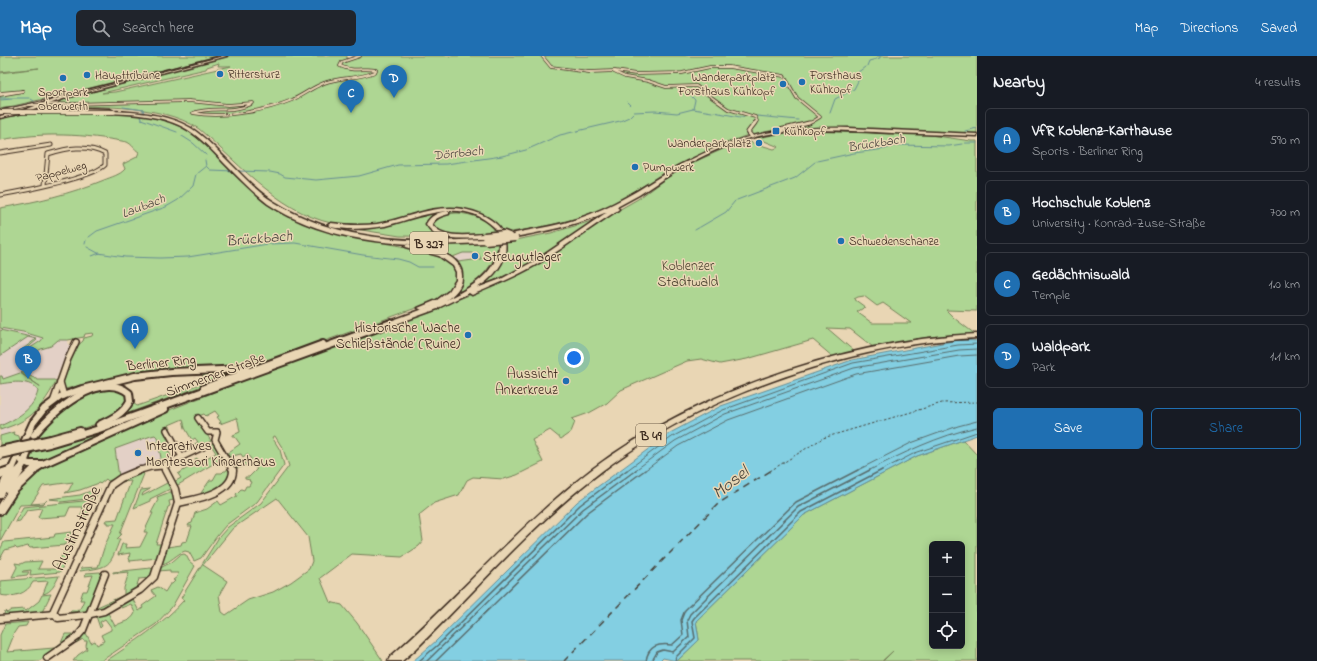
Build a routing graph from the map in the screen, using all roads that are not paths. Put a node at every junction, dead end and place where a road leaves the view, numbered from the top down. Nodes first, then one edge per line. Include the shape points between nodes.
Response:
1 (226, 56) edge
2 (360, 56) edge
3 (542, 56) edge
4 (610, 71) junction
5 (0, 94) edge
6 (56, 100) junction
7 (41, 104) junction
8 (0, 110) edge
9 (0, 117) edge
10 (781, 132) junction
11 (977, 135) edge
12 (752, 136) junction
13 (51, 145) dead end
14 (0, 153) edge
15 (663, 177) junction
16 (250, 181) junction
17 (45, 185) junction
18 (0, 195) edge
19 (616, 209) junction
20 (320, 222) junction
21 (513, 236) junction
22 (372, 238) junction
23 (485, 238) junction
24 (436, 307) junction
25 (422, 308) junction
26 (977, 336) edge
27 (76, 342) dead end
28 (263, 365) junction
29 (60, 382) junction
30 (196, 395) junction
31 (64, 396) junction
32 (53, 402) junction
33 (198, 418) dead end
34 (100, 425) junction
35 (167, 430) dead end
36 (30, 436) junction
37 (50, 442) junction
38 (203, 447) dead end
39 (0, 450) edge
40 (0, 455) edge
41 (182, 457) junction
42 (24, 463) junction
43 (43, 464) junction
44 (163, 466) junction
45 (10, 471) junction
46 (0, 474) edge
47 (0, 493) edge
48 (0, 502) edge
49 (178, 503) junction
50 (0, 510) edge
51 (105, 574) dead end
52 (52, 614) junction
53 (90, 615) junction
54 (0, 619) edge
55 (47, 658) dead end
56 (394, 661) edge

1 - 6 main road
2 - 7 street via 342,62 340,66 347,70 376,71 352,79 325,83 290,100 246,112 193,113 232,109 253,103 228,105 189,101
3 - 4 street via 548,65 559,69
4 - 10 street via 636,74 682,73 727,67 784,76 797,98 820,117 812,122 780,130
4 - 12 street via 668,88 698,86 728,109 755,117 757,121 748,132
5 - 5 street via 23,91
6 - 7 main road
6 - 7 street
7 - 8 street
7 - 9 main road
8 - 16 highway, B 327, bridge via 39,113 114,112 158,118 190,130
8 - 16 highway, B 327, bridge via 113,110 167,118 199,133
10 - 11 main road, B 327 via 837,129
10 - 12 main road, B 327
12 - 15 main road, B 327 via 702,156
13 - 14 street
15 - 19 highway, B 327
15 - 21 highway, B 327 via 621,204 585,219
16 - 20 highway, B 327 via 282,205
16 - 22 highway, B 327 via 270,202 296,217 329,229
17 - 17 street, Pappelweg via 101,168 106,163 105,154 90,149 71,149 48,154
17 - 18 street, Pappelweg
19 - 21 highway, B 327 via 561,230
19 - 24 highway via 555,251 522,270
20 - 23 highway, B 327 via 360,233 402,238
20 - 24 highway via 353,227 373,226 423,212 446,210 477,214 497,226 503,237 499,262 478,284
21 - 23 highway, B 327, bridge
22 - 23 highway, B 327 via 435,243
22 - 25 highway via 432,251 448,258 455,265 459,277 455,288
23 - 25 highway via 440,234 429,227 431,220 442,214 454,212 482,219 498,232 499,249 490,269 475,283 455,295
24 - 30 street, Simmerner Straße
25 - 28 street, Simmerner Straße
26 - 56 main road, B 49 via 919,341 806,367 747,387 659,430 604,466 554,506
27 - 29 street
28 - 31 street, Berliner Ring via 231,371 171,372 135,376
28 - 34 street, Simmerner Straße
29 - 31 street
29 - 32 street
30 - 37 street, Simmerner Straße via 99,429
30 - 43 street
31 - 32 street, Berliner Ring
31 - 36 street, Berliner Ring
32 - 36 street, Berliner Ring via 41,413
33 - 49 street via 208,432 217,432 215,440 233,469 233,476 226,485 210,495
34 - 36 street, Berliner Ring via 127,407 131,396 128,391 108,387 81,396 53,413
34 - 37 street, Simmerner Straße
35 - 41 street
36 - 42 street, Berliner Ring via 20,458
36 - 45 street, Berliner Ring
37 - 39 street, Simmerner Straße, bridge
37 - 40 street, Simmerner Straße, bridge
38 - 41 street, Austinstraße
41 - 44 street, Austinstraße
42 - 43 street
42 - 45 street
42 - 48 street, Berliner Ring
43 - 50 street via 14,487
44 - 49 street via 175,489
44 - 52 street, Austinstraße via 147,468 122,477 112,485
45 - 46 street
45 - 47 street, Berliner Ring
49 - 53 street via 154,577 116,605
51 - 53 street
52 - 53 street via 58,618
52 - 54 street
53 - 55 street via 80,634

